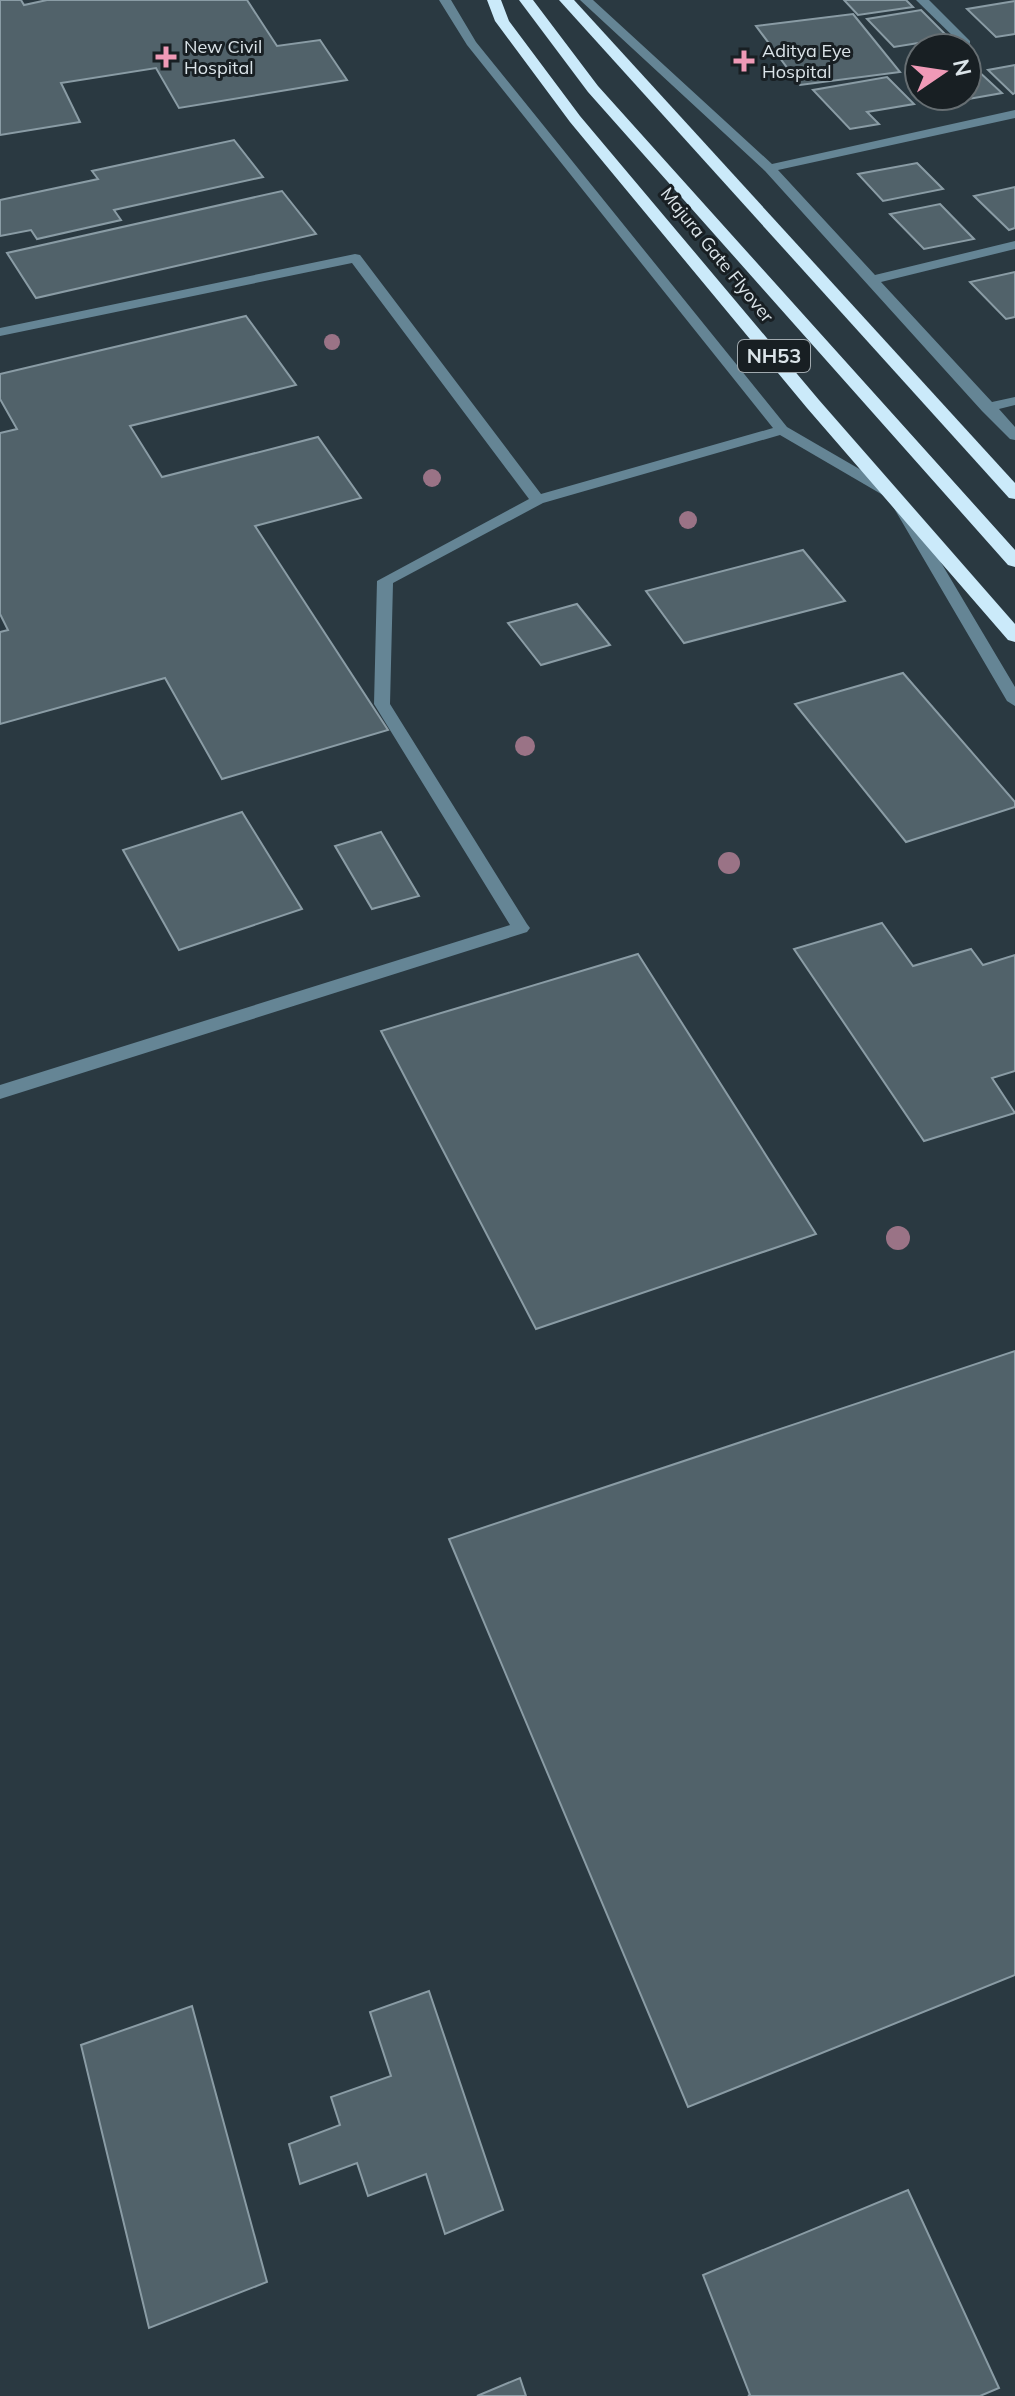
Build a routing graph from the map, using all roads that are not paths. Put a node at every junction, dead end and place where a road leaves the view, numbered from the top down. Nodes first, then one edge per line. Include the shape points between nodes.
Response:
1 (445, 0) edge
2 (494, 0) edge
3 (526, 0) edge
4 (566, 0) edge
5 (586, 0) edge
6 (922, 0) edge
7 (955, 32) edge
8 (1015, 114) edge
9 (769, 168) junction
10 (1015, 245) edge
11 (871, 280) junction
12 (0, 332) edge
13 (1015, 401) edge
14 (987, 408) junction
15 (782, 430) junction
16 (1015, 436) edge
17 (1015, 494) edge
18 (894, 495) junction
19 (538, 500) junction
20 (1015, 561) edge
21 (1015, 636) edge
22 (1015, 701) edge
23 (0, 1092) edge

1 - 15 street via 471,43
2 - 18 highway, Majura Gate Flyover / NH53 via 502,21 575,119
3 - 20 highway, Majura Gate Flyover via 593,89
4 - 17 highway
5 - 9 street
6 - 7 street
8 - 9 street
9 - 11 street
10 - 11 street
11 - 14 street
12 - 19 street via 355,258
13 - 14 street
14 - 16 street
15 - 18 street
15 - 19 street
18 - 21 highway, Majura Gate Flyover / NH53
18 - 22 street
19 - 23 street via 385,581 382,704 521,928

